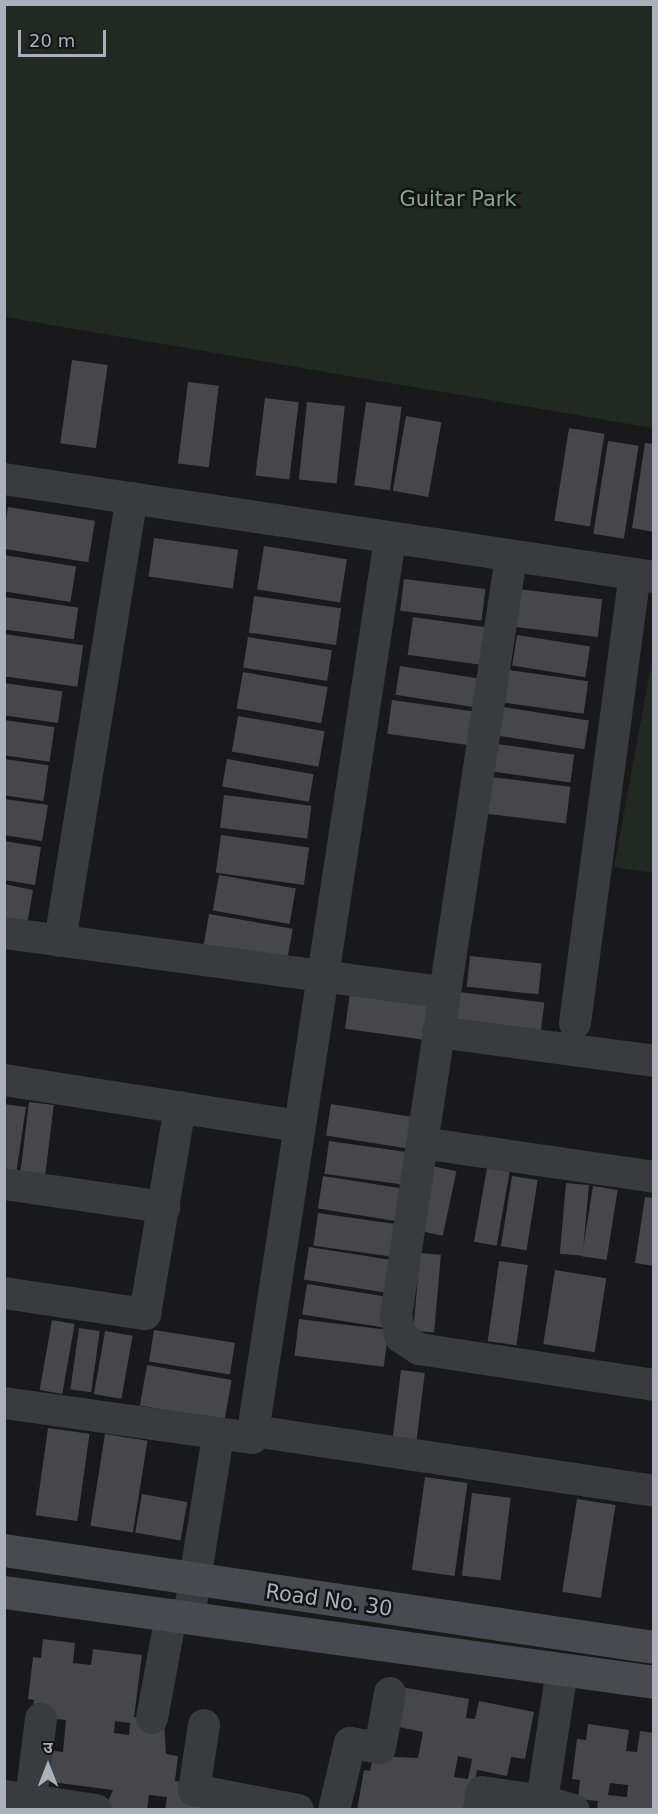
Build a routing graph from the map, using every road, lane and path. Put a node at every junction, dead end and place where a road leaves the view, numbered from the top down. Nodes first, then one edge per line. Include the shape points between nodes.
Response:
1 (4, 479) edge
2 (132, 498) junction
3 (390, 539) junction
4 (511, 557) junction
5 (644, 576) edge
6 (4, 933) edge
7 (60, 941) junction
8 (321, 974) junction
9 (443, 992) junction
10 (575, 1023) dead end
11 (438, 1032) junction
12 (654, 1061) edge
13 (4, 1080) edge
14 (180, 1107) junction
15 (298, 1126) junction
16 (422, 1143) junction
17 (654, 1177) edge
18 (4, 1184) edge
19 (164, 1208) junction
20 (4, 1293) edge
21 (654, 1386) edge
22 (4, 1403) edge
23 (254, 1431) junction
24 (218, 1435) junction
25 (654, 1491) edge
26 (4, 1550) edge
27 (196, 1581) junction
28 (4, 1592) edge
29 (180, 1616) junction
30 (545, 1631) junction
31 (654, 1647) edge
32 (550, 1668) junction
33 (654, 1682) edge
34 (390, 1693) dead end
35 (152, 1718) dead end
36 (41, 1719) dead end
37 (204, 1725) dead end
38 (18, 1797) edge
39 (542, 1800) junction
40 (243, 1805) edge
41 (96, 1809) edge
42 (298, 1809) edge
43 (334, 1809) edge
44 (479, 1809) edge
45 (574, 1809) edge

1 - 2 street
2 - 3 street
2 - 7 street
3 - 4 street
3 - 8 street
4 - 5 street
4 - 9 street
5 - 10 street
6 - 7 street
7 - 8 street
8 - 9 street
8 - 15 street
9 - 11 street
11 - 12 street
11 - 16 street
13 - 14 street
14 - 15 street
14 - 19 street
15 - 23 street
16 - 17 street
16 - 21 street via 396,1316 401,1337 419,1348
18 - 19 street
19 - 20 street via 145,1314
22 - 24 street
23 - 24 street via 249,1439
23 - 25 street
24 - 27 street
26 - 27 street, Road No. 30
27 - 29 street
27 - 30 street, Road No. 30
28 - 29 street, Road No. 30
29 - 32 street, Road No. 30
29 - 35 street
30 - 31 street, Road No. 30
30 - 32 street
32 - 33 street, Road No. 30
32 - 39 street
34 - 43 street via 380,1748 350,1743
36 - 38 street
37 - 40 street via 194,1790
38 - 41 street
39 - 44 street via 482,1792
39 - 45 street
40 - 42 street

